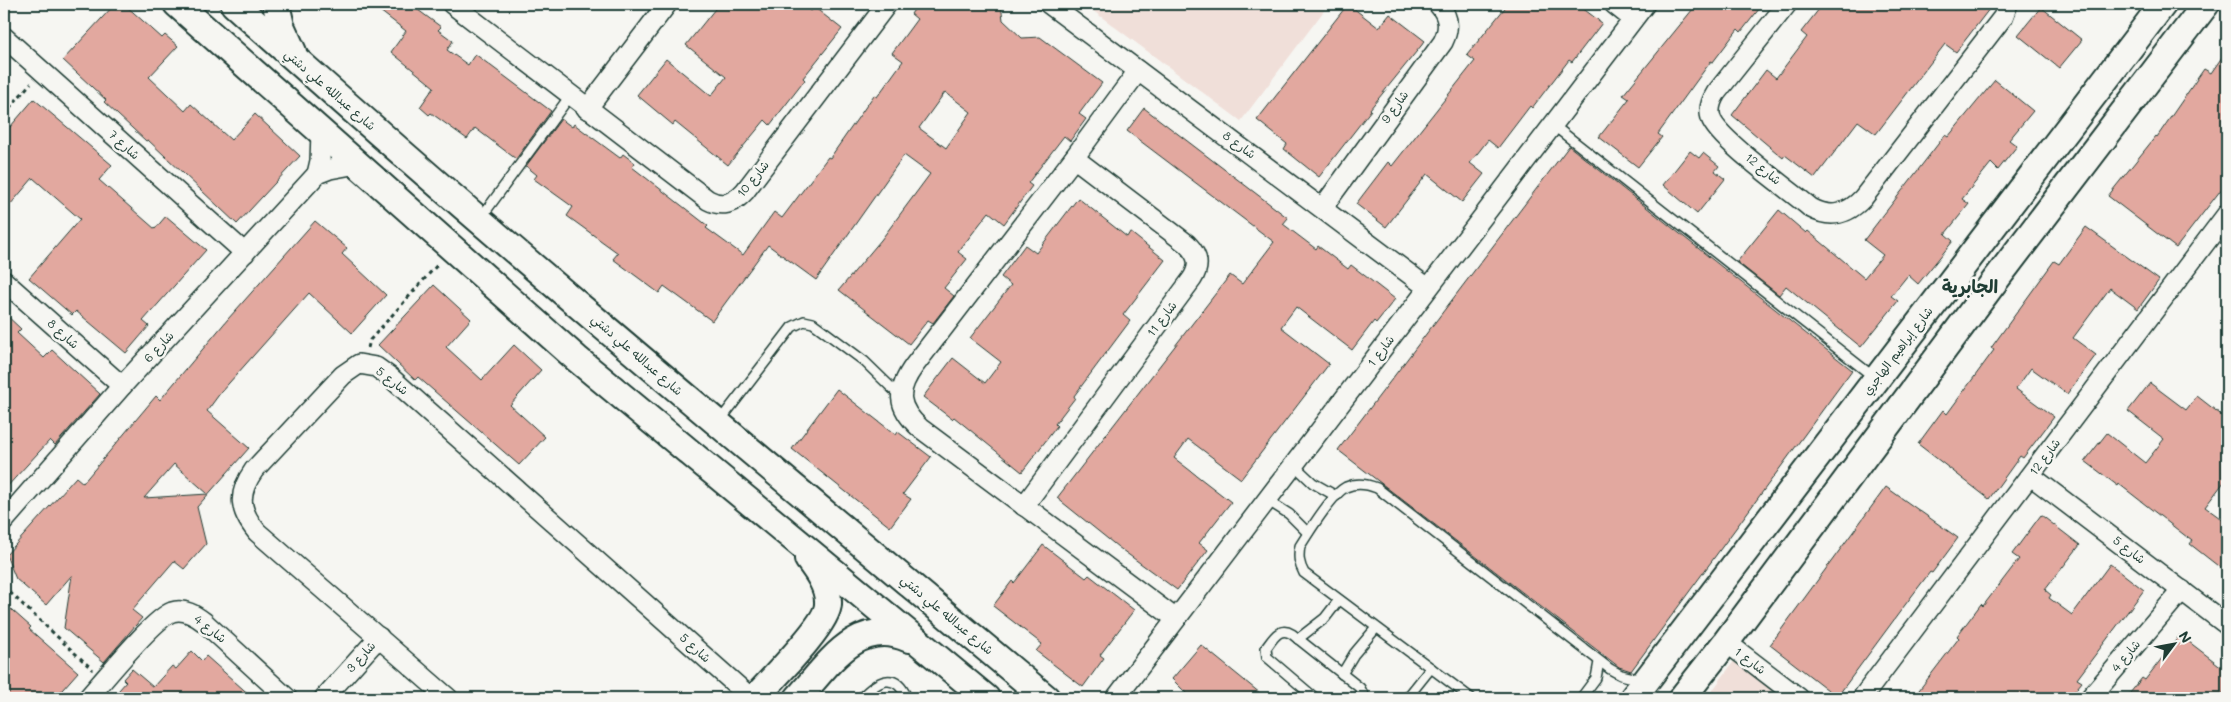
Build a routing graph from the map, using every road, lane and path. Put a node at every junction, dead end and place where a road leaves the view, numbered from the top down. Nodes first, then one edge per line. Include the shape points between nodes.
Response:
1 (176, 4) edge
2 (234, 4) edge
3 (276, 4) edge
4 (452, 4) edge
5 (667, 4) edge
6 (1049, 4) edge
7 (1438, 4) edge
8 (1614, 4) edge
9 (1645, 4) edge
10 (1787, 4) edge
11 (2008, 4) edge
12 (2163, 4) edge
13 (2176, 4) edge
14 (2206, 4) edge
15 (878, 7) edge
16 (1633, 19) junction
17 (4, 37) edge
18 (302, 65) junction
19 (42, 71) junction
20 (1138, 71) junction
21 (570, 96) junction
22 (587, 109) junction
23 (4, 114) edge
24 (2121, 115) junction
25 (1553, 124) junction
26 (321, 132) junction
27 (2061, 136) junction
28 (1074, 158) junction
29 (357, 164) junction
30 (317, 174) junction
31 (1323, 207) junction
32 (2227, 214) edge
33 (479, 220) junction
34 (452, 248) junction
35 (245, 253) junction
36 (526, 260) junction
37 (4, 281) edge
38 (1991, 286) junction
39 (1428, 288) junction
40 (533, 319) junction
41 (365, 364) junction
42 (1876, 379) junction
43 (122, 386) junction
44 (901, 397) junction
45 (698, 407) junction
46 (718, 424) junction
47 (1294, 465) junction
48 (2031, 476) junction
49 (1336, 496) junction
50 (1267, 500) junction
51 (1024, 506) junction
52 (4, 519) edge
53 (786, 533) junction
54 (1308, 533) junction
55 (4, 588) edge
56 (2182, 590) junction
57 (1340, 600) junction
58 (1176, 619) junction
59 (2227, 625) edge
60 (1376, 628) junction
61 (379, 637) junction
62 (1298, 639) junction
63 (806, 642) junction
64 (1726, 642) junction
65 (927, 650) junction
66 (1599, 662) junction
67 (1431, 668) junction
68 (1342, 674) junction
69 (104, 680) junction
70 (1640, 689) edge
71 (88, 698) edge
72 (286, 698) edge
73 (324, 698) edge
74 (448, 698) edge
75 (753, 698) edge
76 (785, 698) edge
77 (798, 698) edge
78 (861, 698) edge
79 (907, 698) edge
80 (986, 698) edge
81 (1046, 698) edge
82 (1116, 698) edge
83 (1316, 698) edge
84 (1365, 698) edge
85 (1407, 698) edge
86 (1471, 698) edge
87 (1581, 698) edge
88 (1682, 698) edge
89 (1799, 698) edge
90 (1862, 698) edge
91 (2090, 698) edge

1 - 26 main road
2 - 18 main road, شارع عبدالله علي دشتي
3 - 18 main road via 284,34
4 - 21 street, شارع 10
5 - 22 street
6 - 20 street, شارع 8
7 - 31 street, شارع 9 via 1448,21 1443,42
8 - 16 street
9 - 16 street, شارع 1
10 - 11 street, شارع 12 via 1716,93 1710,108 1711,120 1722,136 1811,208 1833,215 1846,211 1863,198 2003,17
12 - 27 main road, شارع إبراهيم الهاجري
13 - 24 main road via 2099,103 2099,111 2104,116
14 - 24 main road
15 - 22 street, شارع 10 via 745,191 729,204 719,205 708,200
16 - 25 street, شارع 1
17 - 19 street, شارع 7
18 - 33 main road, شارع عبدالله علي دشتي
19 - 23 path
19 - 35 street, شارع 7
20 - 28 street
20 - 31 street, شارع 8
21 - 22 street, شارع 10
21 - 33 lane
24 - 38 main road
25 - 39 street, شارع 1
25 - 42 lane
26 - 29 main road
26 - 30 street
27 - 38 main road via 2079,136 2084,148
27 - 42 main road, شارع إبراهيم الهاجري
28 - 44 street via 914,366
28 - 51 street, شارع 11 via 1187,244 1195,254 1198,267
29 - 30 street
29 - 34 main road
29 - 36 main road via 408,191 501,268 518,268
30 - 35 street, شارع 6
31 - 39 street, شارع 8
32 - 48 street, شارع 12
33 - 36 main road, شارع عبدالله علي دشتي
34 - 40 main road
34 - 41 path via 370,340
35 - 43 street, شارع 6
36 - 45 main road, شارع عبدالله علي دشتي
37 - 43 street, شارع 8
38 - 64 main road
39 - 47 street, شارع 1
40 - 45 main road via 525,301 534,292 544,292 648,384 671,399
40 - 53 main road via 584,366
41 - 61 street, شارع 5 via 353,367 343,375 254,470 244,487 242,502 248,520 258,532
41 - 75 street, شارع 5 via 390,377
42 - 70 main road, شارع إبراهيم الهاجري
43 - 52 street, شارع 6
44 - 46 lane via 850,351 813,323 804,321 792,328
44 - 51 street via 904,411 920,428
45 - 46 main road, شارع عبدالله علي دشتي
46 - 81 main road, شارع عبدالله علي دشتي
47 - 49 lane via 1313,483
47 - 50 street, شارع 1
48 - 56 street, شارع 5
48 - 90 street, شارع 12
49 - 54 lane
49 - 66 lane via 1354,484 1377,488
50 - 54 lane via 1289,514
50 - 58 street, شارع 1
51 - 58 street
53 - 63 main road via 811,564 827,593 829,605 825,616
53 - 65 main road
54 - 57 lane via 1300,546 1299,565 1304,574
55 - 69 path
56 - 59 street, شارع 5
56 - 91 street, شارع 4
57 - 60 lane
57 - 62 lane via 1325,618
58 - 82 street, شارع 1
60 - 67 lane
60 - 68 lane
61 - 73 street, شارع 3
61 - 74 street, شارع 5
62 - 68 lane
62 - 83 lane via 1288,632 1279,632 1265,654 1269,661
63 - 75 main road
63 - 76 main road via 817,640 822,645 823,654
64 - 88 main road
64 - 89 street, شارع 1
65 - 77 main road via 908,638 889,632 865,635 845,648
65 - 80 main road
66 - 70 lane
66 - 87 lane via 1596,678
67 - 85 lane
67 - 86 lane
68 - 84 lane via 1363,691
69 - 71 street, شارع 4
69 - 72 street, شارع 4 via 160,620 172,612 185,612 213,629
78 - 79 lane via 873,685 884,680 895,682

